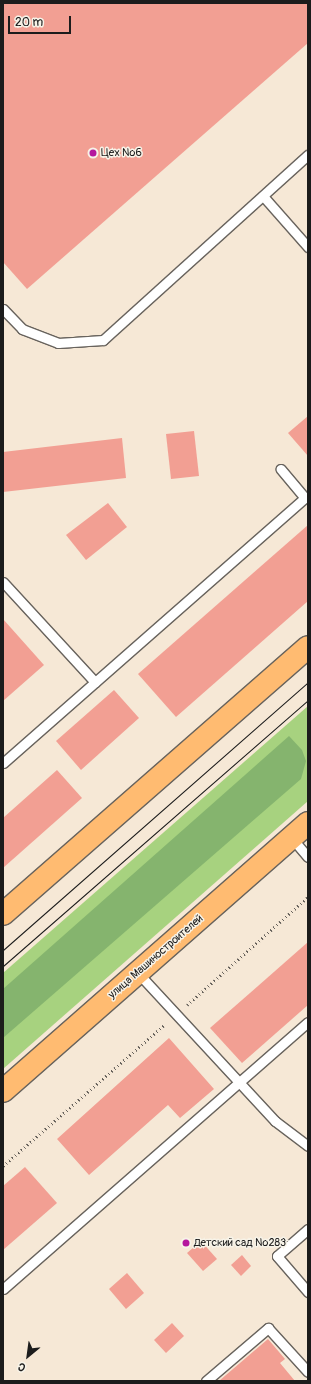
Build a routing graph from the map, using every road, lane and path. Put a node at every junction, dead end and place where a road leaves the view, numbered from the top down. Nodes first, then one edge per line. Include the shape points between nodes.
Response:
1 (308, 155) edge
2 (263, 196) junction
3 (308, 247) edge
4 (3, 309) edge
5 (281, 469) dead end
6 (3, 582) edge
7 (308, 647) edge
8 (95, 682) junction
9 (3, 763) edge
10 (308, 823) edge
11 (291, 837) junction
12 (308, 858) edge
13 (308, 897) edge
14 (3, 914) edge
15 (138, 973) junction
16 (176, 1015) junction
17 (308, 1022) edge
18 (239, 1084) junction
19 (3, 1091) edge
20 (308, 1146) edge
21 (3, 1166) edge
22 (308, 1229) edge
23 (3, 1289) edge
24 (308, 1292) edge
25 (307, 1369) edge
26 (206, 1381) edge

1 - 2 lane
2 - 3 lane
2 - 4 lane via 104,340 58,343 22,329
5 - 8 lane via 305,498
6 - 8 lane
7 - 14 main road
8 - 9 lane
10 - 11 main road, улица Машиностроителей
11 - 12 lane
11 - 15 main road, улица Машиностроителей
13 - 16 path
15 - 16 lane
15 - 19 main road, улица Машиностроителей
16 - 18 lane
16 - 21 path
17 - 18 lane
18 - 20 lane via 275,1121
18 - 23 lane
22 - 24 lane via 277,1256
25 - 26 lane via 268,1328

